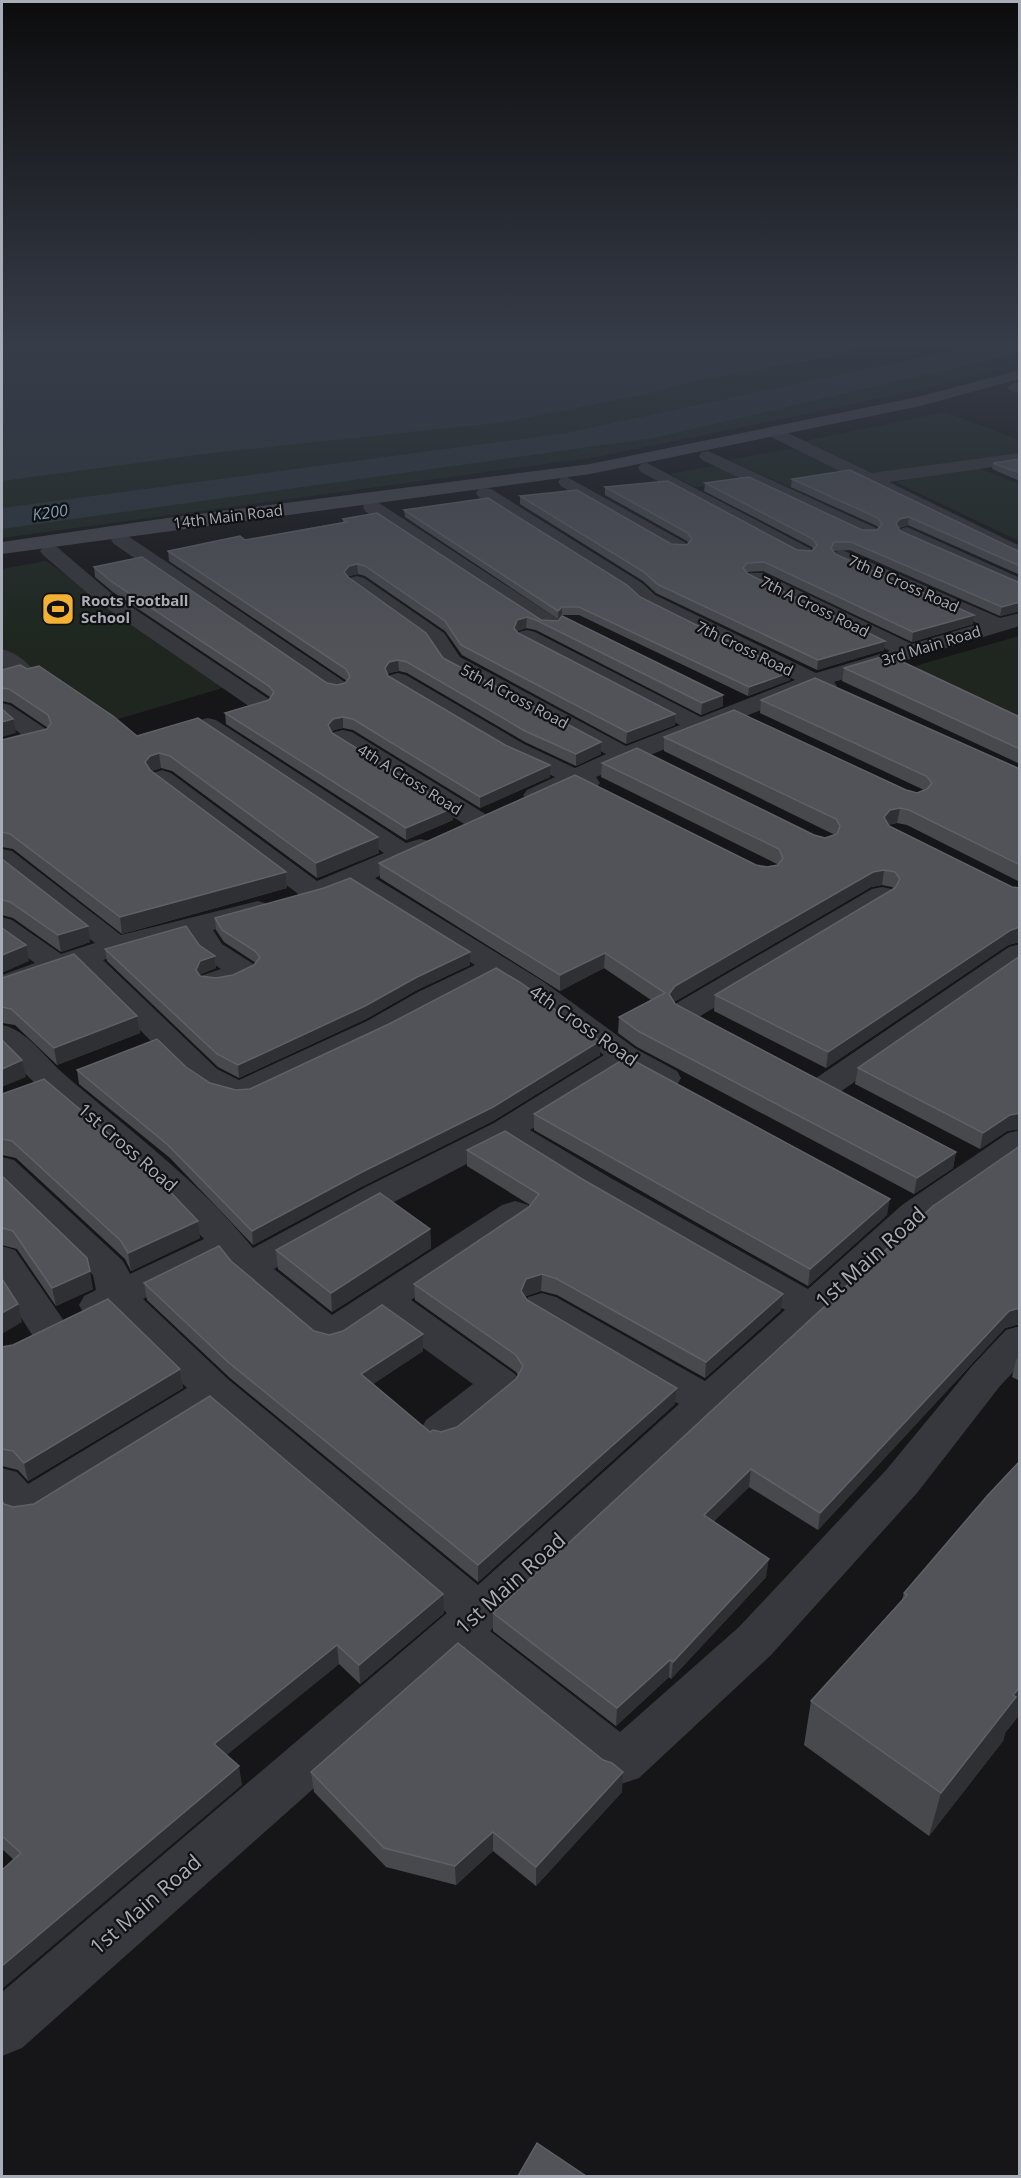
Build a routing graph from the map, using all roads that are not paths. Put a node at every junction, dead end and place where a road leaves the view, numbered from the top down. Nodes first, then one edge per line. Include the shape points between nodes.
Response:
1 (727, 446) edge
2 (747, 446) edge
3 (803, 446) edge
4 (708, 456) junction
5 (1017, 460) edge
6 (647, 468) junction
7 (870, 479) junction
8 (567, 482) junction
9 (485, 493) junction
10 (372, 507) junction
11 (869, 532) edge
12 (907, 534) edge
13 (121, 540) junction
14 (679, 547) edge
15 (2, 548) edge
16 (50, 551) junction
17 (804, 553) edge
18 (1020, 554) edge
19 (842, 556) edge
20 (2, 558) edge
21 (755, 577) edge
22 (357, 582) edge
23 (1020, 586) edge
24 (1009, 622) edge
25 (550, 624) edge
26 (527, 637) edge
27 (908, 651) junction
28 (2, 656) edge
29 (2, 676) edge
30 (398, 680) edge
31 (813, 681) junction
32 (337, 687) edge
33 (716, 692) edge
34 (846, 696) edge
35 (261, 704) edge
36 (2, 710) edge
37 (742, 710) junction
38 (208, 724) edge
39 (701, 726) junction
40 (767, 728) edge
41 (343, 737) edge
42 (2, 747) edge
43 (631, 753) junction
44 (668, 766) edge
45 (575, 777) junction
46 (162, 778) edge
47 (607, 793) edge
48 (496, 813) junction
49 (404, 854) junction
50 (2, 857) edge
51 (354, 877) junction
52 (882, 895) edge
53 (295, 898) junction
54 (2, 926) edge
55 (195, 926) junction
56 (116, 945) junction
57 (1019, 953) edge
58 (70, 961) junction
59 (495, 967) junction
60 (214, 981) edge
61 (4, 982) edge
62 (716, 1027) edge
63 (2, 1034) edge
64 (166, 1037) junction
65 (135, 1049) edge
66 (625, 1056) junction
67 (83, 1069) edge
68 (798, 1069) edge
69 (828, 1085) junction
70 (37, 1087) junction
71 (687, 1090) edge
72 (859, 1101) edge
73 (506, 1130) junction
74 (1020, 1141) edge
75 (2, 1168) edge
76 (515, 1213) edge
77 (238, 1254) junction
78 (2, 1259) edge
79 (117, 1296) junction
80 (384, 1300) junction
81 (542, 1306) edge
82 (812, 1308) junction
83 (1020, 1340) edge
84 (215, 1391) junction
85 (708, 1402) junction
86 (441, 1431) edge
87 (2, 1484) edge
88 (467, 1622) junction
89 (2, 2028) edge

1 - 15 main road, 14th Main Road via 590,469
2 - 4 main road, 14th Main Road
3 - 7 street
4 - 6 main road, 14th Main Road
4 - 11 street
5 - 7 street
6 - 8 main road, 14th Main Road
6 - 17 street
7 - 18 street
8 - 9 main road, 14th Main Road
8 - 14 street
9 - 10 main road, 14th Main Road
9 - 31 street, 7th Cross Road via 635,586 648,599
10 - 13 main road, 14th Main Road
10 - 25 street
12 - 23 street
13 - 16 main road, 14th Main Road
13 - 32 street
16 - 20 main road, 14th Main Road
16 - 35 street via 105,598
19 - 24 street, 7th B Cross Road
21 - 27 street, 7th A Cross Road
22 - 43 street, 5th A Cross Road via 436,638 452,662
24 - 27 street, 3rd Main Road
26 - 39 street
27 - 31 street, 3rd Main Road
28 - 29 street via 21,669
30 - 45 street via 515,749
31 - 34 street, 7th Cross Road
31 - 37 street, 3rd Main Road
33 - 37 street
36 - 42 street via 40,736
37 - 39 street, 3rd Main Road
37 - 40 street
38 - 49 street
39 - 43 street, 3rd Main Road
41 - 48 street, 4th A Cross Road
43 - 44 street, 5th A Cross Road
43 - 45 street, 3rd Main Road
45 - 47 street
45 - 48 street, 3rd Main Road
46 - 53 street
48 - 49 street, 3rd Main Road
49 - 51 street, 3rd Main Road
50 - 56 street
51 - 53 street, 3rd Main Road
51 - 59 street, 4th Cross Road
52 - 62 street via 686,1011
53 - 55 street, 3rd Main Road
54 - 58 street
55 - 56 street, 3rd Main Road
55 - 60 street via 212,950 244,971
56 - 58 street, 3rd Main Road
57 - 69 street
58 - 61 street, 3rd Main Road
58 - 64 street
59 - 64 street via 378,1028 239,1093 205,1076
59 - 66 street, 4th Cross Road via 533,988
63 - 70 street, 1st Cross Road
64 - 65 street
66 - 71 street, 4th Cross Road
66 - 73 street
67 - 70 street
68 - 69 street
69 - 72 street
70 - 77 street, 1st Cross Road via 156,1168
73 - 77 street via 377,1196
73 - 82 street
74 - 82 street, 1st Main Road via 967,1158 900,1204
75 - 79 street via 110,1270
76 - 80 street
77 - 79 street
77 - 80 street, 1st Cross Road via 330,1335
78 - 79 street via 34,1335
79 - 84 street
80 - 86 street via 501,1384
81 - 85 street
82 - 85 street, 1st Main Road
83 - 88 street via 902,1481 755,1641 621,1762
84 - 87 street via 23,1508
84 - 88 street
85 - 88 street, 1st Main Road
88 - 89 street, 1st Main Road

